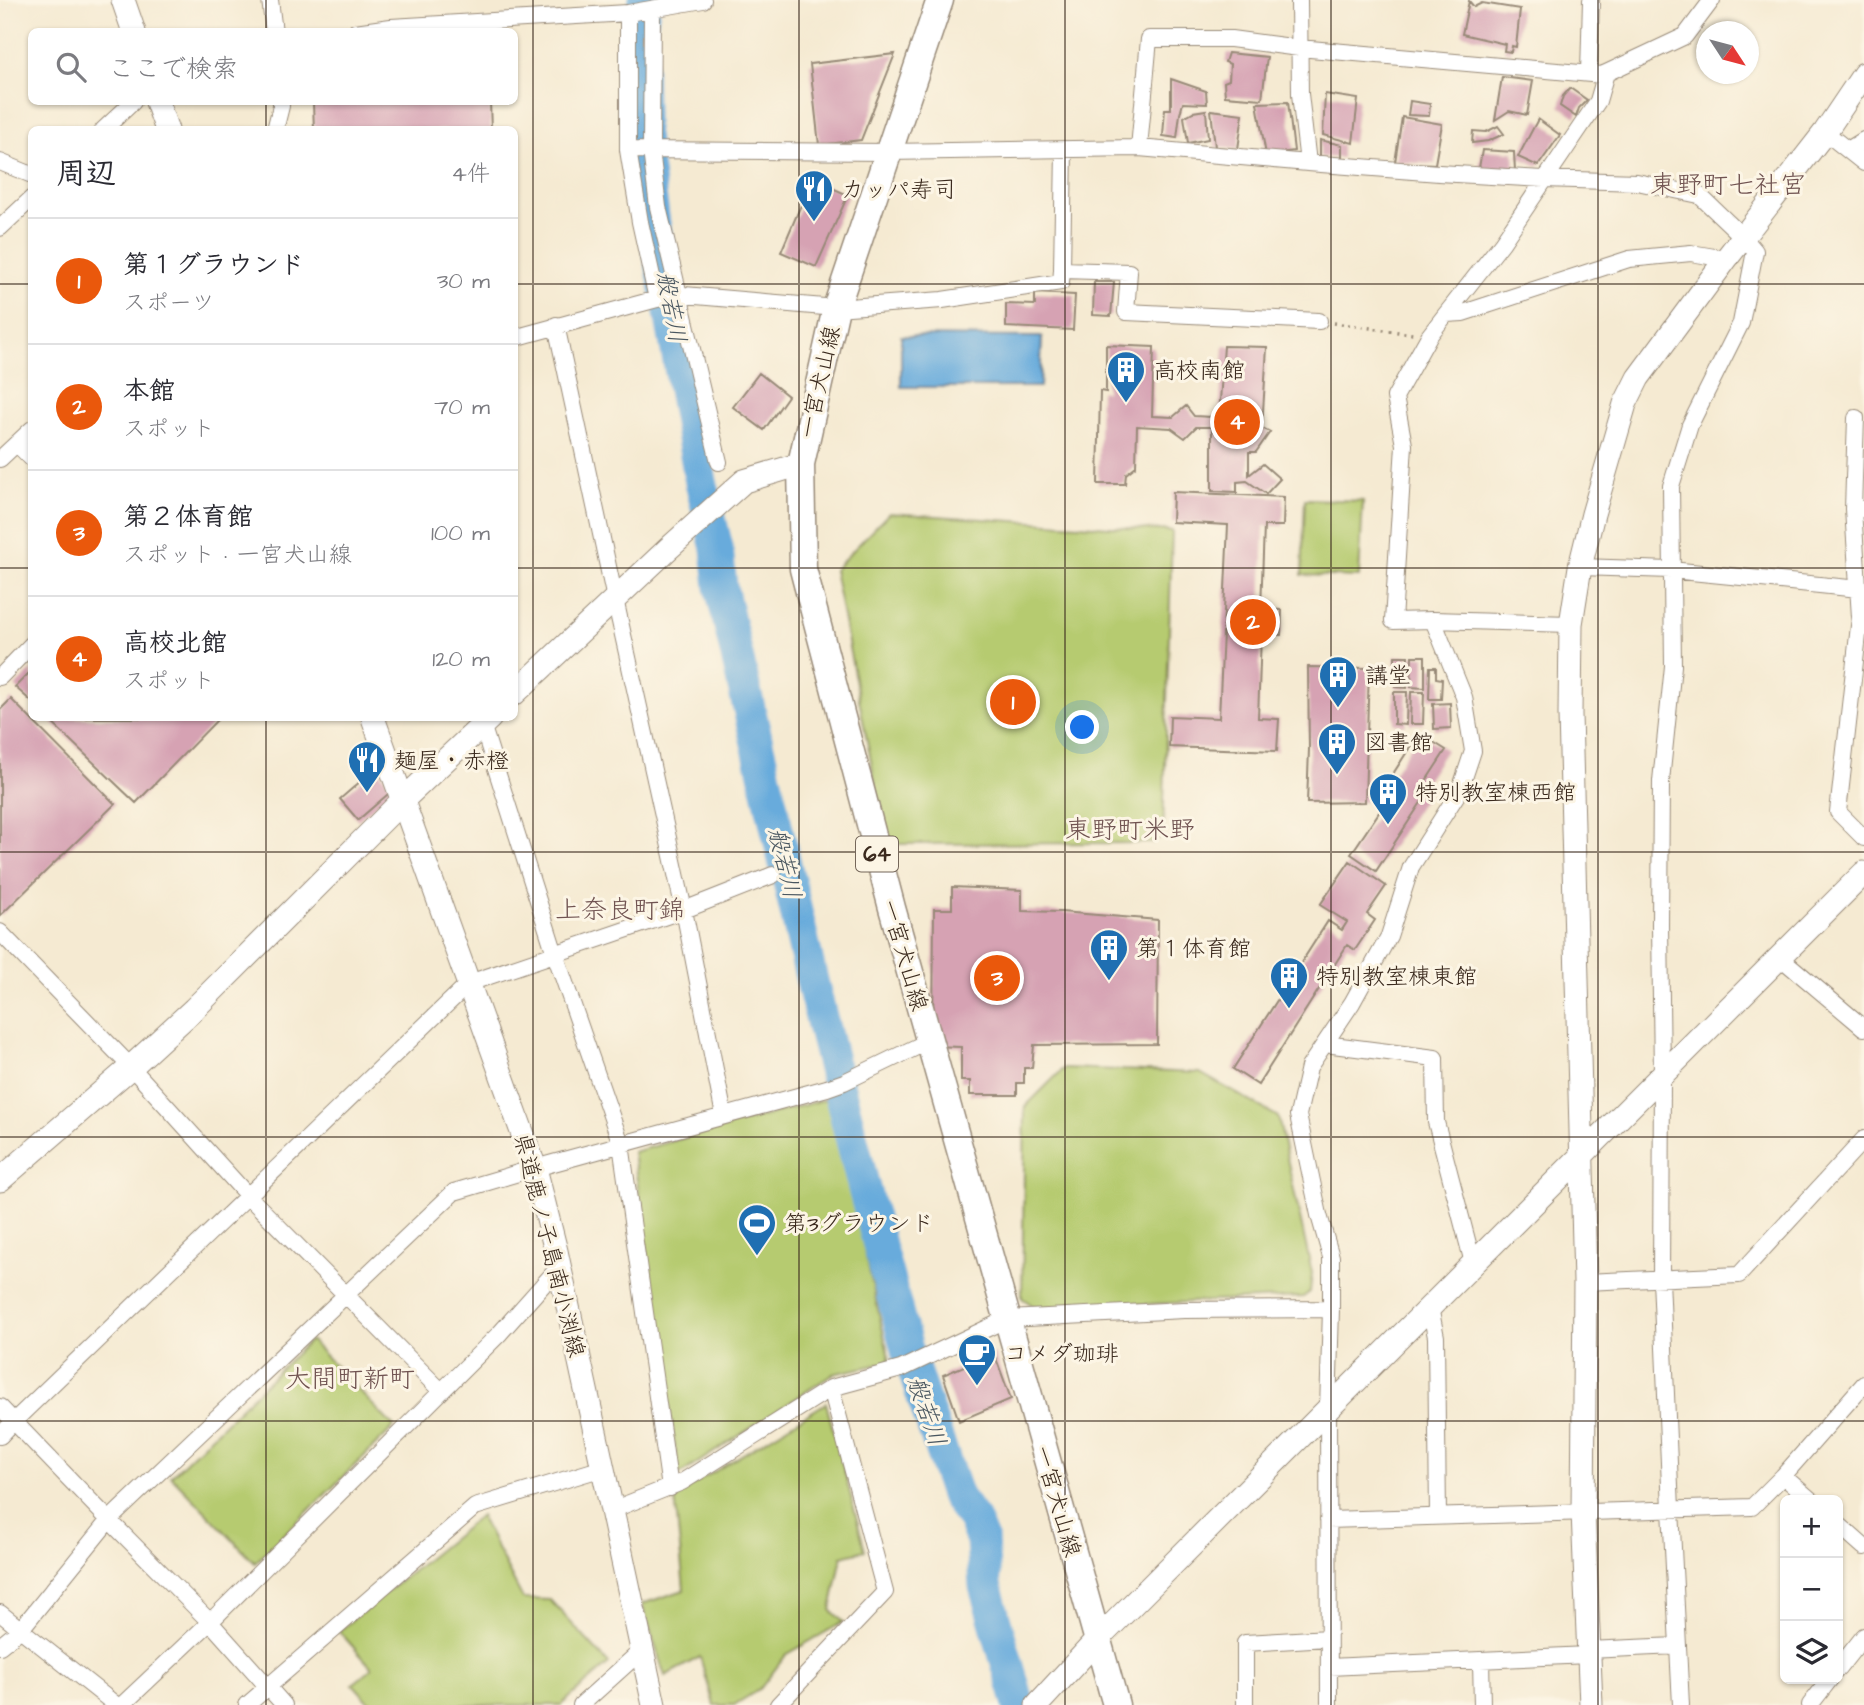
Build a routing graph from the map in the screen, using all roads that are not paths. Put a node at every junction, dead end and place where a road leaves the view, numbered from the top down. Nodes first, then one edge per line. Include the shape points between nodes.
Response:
1 (123, 0) edge
2 (270, 0) edge
3 (703, 0) edge
4 (940, 0) edge
5 (1298, 0) edge
6 (1591, 0) edge
7 (1712, 0) edge
8 (652, 10) junction
9 (628, 13) junction
10 (133, 28) edge
11 (274, 28) edge
12 (384, 28) edge
13 (1299, 48) junction
14 (1589, 73) junction
15 (1606, 73) junction
16 (1864, 74) edge
17 (130, 105) edge
18 (158, 105) edge
19 (281, 105) edge
20 (107, 126) edge
21 (166, 126) edge
22 (276, 126) edge
23 (1825, 131) junction
24 (1864, 140) edge
25 (1139, 148) junction
26 (1064, 149) junction
27 (628, 150) junction
28 (651, 150) junction
29 (1848, 150) junction
30 (889, 152) junction
31 (0, 162) edge
32 (1308, 163) junction
33 (1864, 163) edge
34 (28, 173) edge
35 (1544, 179) junction
36 (28, 202) edge
37 (0, 228) edge
38 (1743, 237) junction
39 (1726, 259) junction
40 (1062, 270) junction
41 (678, 296) junction
42 (657, 299) junction
43 (836, 308) junction
44 (1446, 314) junction
45 (1319, 321) road end
46 (556, 325) junction
47 (518, 337) edge
48 (1856, 418) dead end
49 (28, 433) edge
50 (17, 444) junction
51 (28, 455) edge
52 (0, 459) edge
53 (719, 462) dead end
54 (801, 464) junction
55 (1858, 509) edge
56 (1580, 567) junction
57 (1671, 570) junction
58 (1859, 589) junction
59 (615, 599) junction
60 (1862, 617) edge
61 (1433, 620) junction
62 (1571, 624) junction
63 (28, 648) edge
64 (0, 677) edge
65 (518, 690) edge
66 (374, 721) edge
67 (483, 721) edge
68 (484, 721) edge
69 (402, 800) junction
70 (1864, 838) edge
71 (1864, 873) edge
72 (773, 875) dead end
73 (684, 910) junction
74 (0, 932) edge
75 (555, 954) junction
76 (1781, 958) junction
77 (469, 983) junction
78 (1864, 1028) edge
79 (929, 1041) junction
80 (1325, 1044) junction
81 (131, 1067) junction
82 (1662, 1074) junction
83 (724, 1116) junction
84 (1864, 1139) edge
85 (621, 1144) junction
86 (1580, 1156) junction
87 (535, 1168) junction
88 (0, 1180) edge
89 (248, 1196) junction
90 (1474, 1263) junction
91 (559, 1267) junction
92 (1661, 1279) junction
93 (1585, 1282) junction
94 (346, 1295) junction
95 (1430, 1307) junction
96 (1331, 1309) junction
97 (1007, 1319) junction
98 (1864, 1384) edge
99 (831, 1388) junction
100 (441, 1391) junction
101 (0, 1407) edge
102 (1328, 1410) junction
103 (14, 1421) junction
104 (0, 1436) edge
105 (603, 1468) junction
106 (1783, 1476) junction
107 (670, 1488) junction
108 (1805, 1495) edge
109 (1671, 1509) junction
110 (611, 1510) junction
111 (1583, 1512) junction
112 (1438, 1517) junction
113 (108, 1520) junction
114 (1328, 1520) junction
115 (1843, 1528) edge
116 (1864, 1547) edge
117 (0, 1613) edge
118 (210, 1622) junction
119 (21, 1629) junction
120 (1864, 1636) edge
121 (1328, 1639) junction
122 (1097, 1640) junction
123 (0, 1646) edge
124 (1677, 1646) junction
125 (642, 1650) junction
126 (1588, 1653) junction
127 (1481, 1661) junction
128 (1843, 1663) edge
129 (1328, 1667) junction
130 (1826, 1684) edge
131 (268, 1687) junction
132 (116, 1705) edge
133 (122, 1705) edge
134 (247, 1705) edge
135 (284, 1705) edge
136 (581, 1705) edge
137 (654, 1705) edge
138 (778, 1705) edge
139 (1037, 1705) edge
140 (1115, 1705) edge
141 (1245, 1705) edge
142 (1329, 1705) edge
143 (1482, 1705) edge
144 (1591, 1705) edge
145 (1681, 1705) edge
146 (1810, 1705) edge

1 - 10 street
2 - 11 street
3 - 8 street
4 - 30 main road, 一宮犬山線 / 64
5 - 13 street
6 - 14 street
7 - 15 street via 1685,36
8 - 9 street
8 - 28 street
9 - 12 street
9 - 27 street
13 - 14 street
13 - 25 street via 1231,39 1149,39
13 - 32 street
14 - 15 street
15 - 35 street via 1598,101
16 - 23 street
17 - 20 street
18 - 21 street
19 - 22 street
23 - 29 street
23 - 38 street
24 - 29 street
25 - 26 street
25 - 32 street
26 - 30 street
26 - 40 street
27 - 28 street
27 - 42 street
28 - 30 street
28 - 41 street
29 - 33 street
30 - 43 main road, 一宮犬山線 / 64
31 - 34 street
32 - 35 street
35 - 38 street via 1637,182 1699,195
35 - 44 street via 1502,243
36 - 37 street
38 - 39 street
38 - 57 street via 1755,251 1741,323 1690,425 1671,486
39 - 44 street via 1691,253 1629,260 1463,313
39 - 56 street via 1638,378 1625,404
40 - 43 street via 1060,282 942,300
40 - 45 street via 1129,272 1126,312
41 - 42 street
41 - 43 street
41 - 53 street
42 - 46 street
43 - 54 main road, 一宮犬山線 / 64
44 - 61 street via 1395,397 1404,445 1393,621
46 - 47 street
46 - 59 street
48 - 55 street
49 - 50 street
50 - 51 street
50 - 52 street
54 - 59 street via 744,481
54 - 79 main road, 一宮犬山線 / 64 via 803,569
55 - 58 street
56 - 57 street
56 - 62 street
57 - 58 street
57 - 82 street via 1673,666 1661,782
58 - 60 street
59 - 65 street
59 - 73 street
60 - 70 street via 1838,812
61 - 62 street
61 - 80 street via 1464,697 1472,751 1460,790 1411,867 1389,936
62 - 86 street
63 - 64 street
66 - 69 street, 県道鹿ノ子島南小渕線
67 - 69 street
68 - 75 street
69 - 77 street, 県道鹿ノ子島南小渕線
69 - 81 street
71 - 76 street
72 - 73 street
73 - 75 street
73 - 83 street
74 - 81 street
75 - 77 street
75 - 85 street
76 - 78 street
76 - 82 street
77 - 87 street, 県道鹿ノ子島南小渕線
77 - 89 street
79 - 83 street via 844,1082
79 - 97 main road, 一宮犬山線 / 64
80 - 90 street via 1435,1058 1436,1122
80 - 96 street via 1309,1067 1298,1115 1331,1257
81 - 88 street
81 - 89 street
82 - 86 street
82 - 92 street
83 - 85 street
84 - 92 street via 1739,1275
85 - 87 street
85 - 107 street
86 - 90 street
86 - 93 street
87 - 91 street, 県道鹿ノ子島南小渕線
87 - 94 street via 454,1192
89 - 94 street
89 - 103 street
90 - 95 street
91 - 100 street
91 - 105 street, 県道鹿ノ子島南小渕線
92 - 93 street
92 - 109 street
93 - 111 street
94 - 100 street
94 - 113 street
95 - 102 street
95 - 112 street via 1436,1337
96 - 97 street via 1184,1310
96 - 102 street
97 - 99 street via 924,1360
97 - 122 main road, 一宮犬山線 / 64
98 - 106 street
99 - 107 street
99 - 138 street via 885,1592
100 - 118 street
101 - 103 street
102 - 114 street
102 - 122 street
103 - 104 street
103 - 113 street
105 - 110 street, 県道鹿ノ子島南小渕線
105 - 131 street via 475,1507
106 - 108 street
106 - 109 street via 1752,1507
107 - 110 street
109 - 111 street
109 - 124 street
110 - 125 street, 県道鹿ノ子島南小渕線
111 - 112 street
111 - 126 street
112 - 114 street
113 - 118 street
113 - 119 street
114 - 121 street
115 - 116 street
117 - 119 street
118 - 131 street
118 - 133 street
119 - 123 street
119 - 132 street
120 - 128 street
121 - 129 street
121 - 141 street via 1245,1643
122 - 139 street
122 - 140 main road, 一宮犬山線 / 64
124 - 126 street
124 - 145 street
125 - 136 street
125 - 137 street, 県道鹿ノ子島南小渕線
126 - 127 street
126 - 144 street
127 - 129 street
127 - 143 street
129 - 142 street
130 - 146 street
131 - 134 street
131 - 135 street

